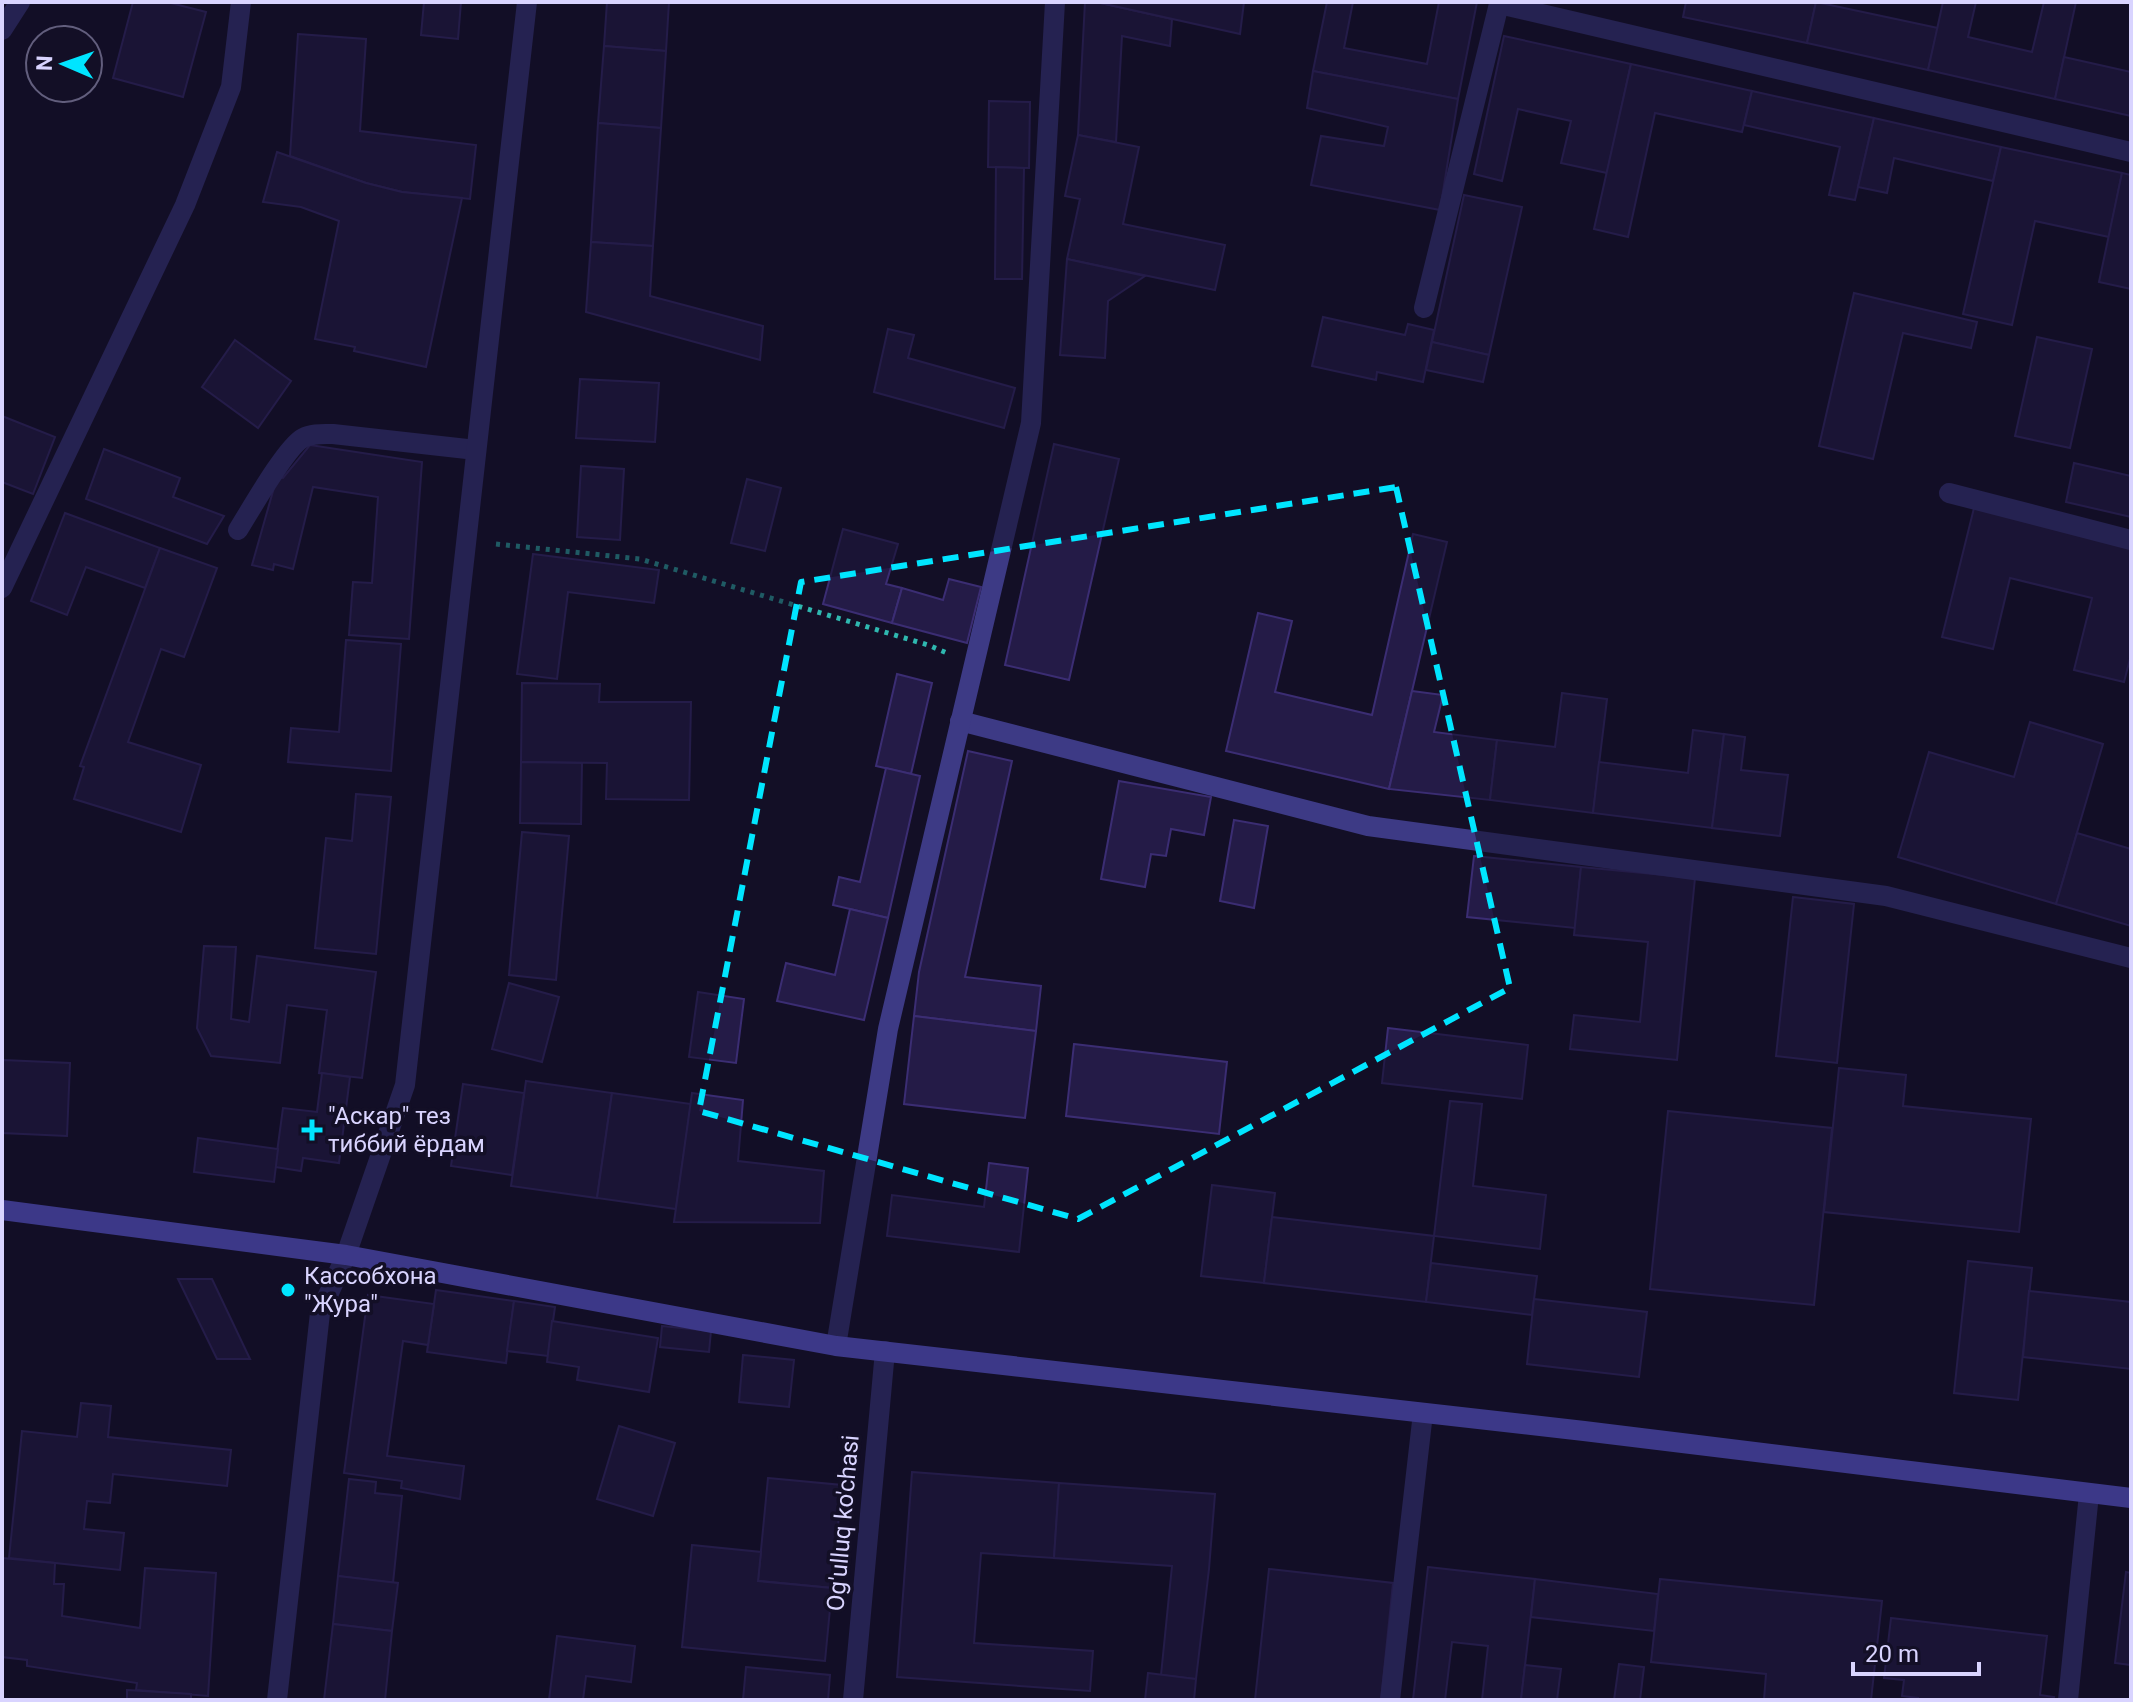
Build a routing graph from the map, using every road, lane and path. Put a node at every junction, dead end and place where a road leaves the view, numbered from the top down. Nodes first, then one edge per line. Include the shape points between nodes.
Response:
1 (20, 2) edge
2 (241, 2) edge
3 (527, 2) edge
4 (1055, 2) edge
5 (1499, 3) edge
6 (2, 30) edge
7 (2131, 152) edge
8 (1424, 308) dead end
9 (476, 450) junction
10 (1949, 493) dead end
11 (238, 530) dead end
12 (2131, 540) edge
13 (466, 541) junction
14 (2, 588) edge
15 (974, 664) junction
16 (960, 721) junction
17 (2131, 958) edge
18 (2, 1210) edge
19 (346, 1255) junction
20 (836, 1346) junction
21 (885, 1351) junction
22 (1423, 1413) junction
23 (2089, 1494) junction
24 (2131, 1498) edge
25 (277, 1700) edge
26 (853, 1700) edge
27 (1390, 1700) edge
28 (2068, 1700) edge

1 - 6 street
2 - 14 street via 231,87 185,205
3 - 9 street
4 - 15 street via 1031,423
5 - 7 street
5 - 8 street
9 - 11 street via 333,434 301,438
9 - 13 street
10 - 12 street
13 - 15 path via 640,559 928,645
13 - 19 street via 405,1085
15 - 16 street
16 - 17 street via 1368,826 1886,896
16 - 20 street via 888,1029
18 - 19 main road
19 - 20 main road
19 - 25 street via 320,1313
20 - 21 main road
21 - 22 main road
21 - 26 street, Og'ulluq ko'chasi
22 - 23 main road
22 - 27 street
23 - 24 main road
23 - 28 street

